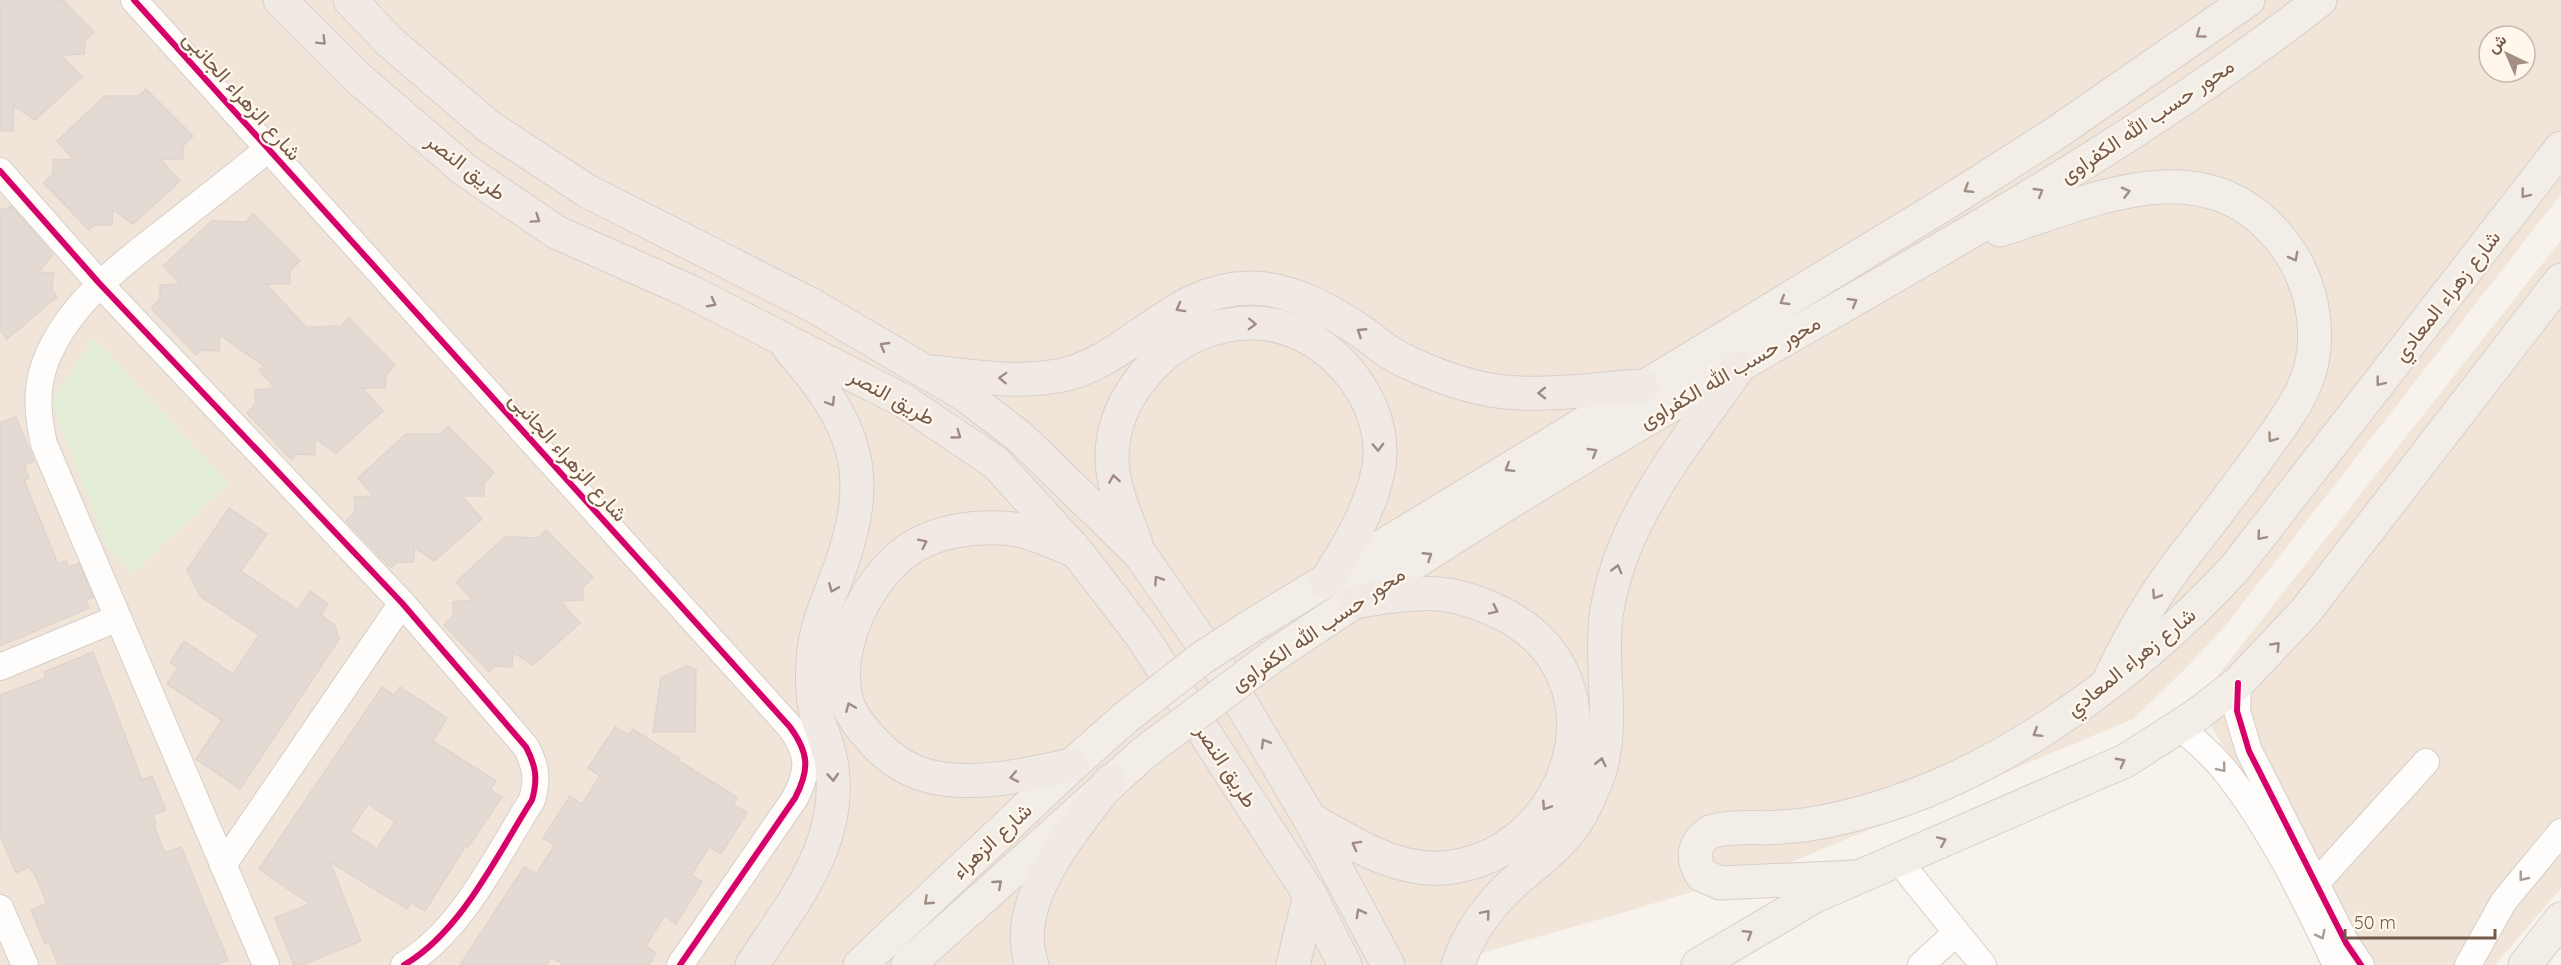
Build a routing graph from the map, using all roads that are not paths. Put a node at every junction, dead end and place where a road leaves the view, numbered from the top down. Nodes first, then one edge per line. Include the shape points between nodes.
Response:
1 (134, 0) edge
2 (280, 0) edge
3 (350, 0) edge
4 (2248, 0) edge
5 (2320, 0) edge
6 (2561, 148) edge
7 (268, 149) junction
8 (0, 171) edge
9 (1950, 246) junction
10 (2561, 280) edge
11 (99, 283) junction
12 (782, 340) junction
13 (1738, 368) junction
14 (927, 371) junction
15 (1642, 386) junction
16 (1077, 552) junction
17 (1140, 554) junction
18 (1326, 581) junction
19 (1354, 602) junction
20 (402, 603) junction
21 (118, 618) junction
22 (0, 667) edge
23 (2238, 683) junction
24 (2104, 688) junction
25 (1125, 718) joint
26 (2181, 727) junction
27 (1145, 752) joint
28 (2426, 762) dead end
29 (1072, 765) junction
30 (1110, 781) junction
31 (1310, 819) junction
32 (2561, 832) edge
33 (1898, 860) junction
34 (223, 865) junction
35 (1855, 877) junction
36 (2317, 882) junction
37 (1310, 895) junction
38 (0, 908) edge
39 (2561, 919) edge
40 (1956, 933) junction
41 (409, 964) edge
42 (25, 965) edge
43 (266, 965) edge
44 (680, 965) edge
45 (752, 965) edge
46 (860, 965) edge
47 (908, 965) edge
48 (1032, 965) edge
49 (1293, 965) edge
50 (1346, 965) edge
51 (1388, 965) edge
52 (1458, 965) edge
53 (1698, 965) edge
54 (1922, 965) edge
55 (1983, 965) edge
56 (2336, 965) edge
57 (2361, 965) edge
58 (2468, 965) edge
59 (2525, 965) edge

1 - 7 street, شارع الزهراء الجانبى
2 -> 12 highway, طريق النصر via 358,78 465,170 556,232 689,291
14 -> 3 highway, طريق النصر via 814,306 587,191 488,126 390,42
4 -> 15 main road, محور حسب الله الكفراوى via 2053,135
9 -> 5 main road, محور حسب الله الكفراوى via 2069,174 2269,40
6 -> 24 main road, شارع زهراء المعادي via 2235,568 2183,622
7 - 11 street
7 - 44 street, شارع الزهراء الجانبى via 801,743 805,771 795,798
8 - 11 street
13 -> 9 main road, محور حسب الله الكفراوى
9 -> 24 main road via 2128,190 2164,185 2192,187 2235,201 2265,221 2289,248 2306,281 2314,317 2313,353 2304,388 2286,420 2166,580
23 -> 10 main road, شارع زهراء المعادي via 2306,612
11 - 20 street
11 - 21 street via 55,340 44,364 38,418 44,444
12 -> 16 highway, طريق النصر via 904,401 996,463
12 -> 45 highway via 806,367 843,422 856,465 858,500 851,538 816,636 813,661 816,711 832,768 828,834 810,875
19 -> 13 main road, محور حسب الله الكفراوى via 1525,493
52 -> 13 highway via 1464,946 1481,919 1518,878 1556,847 1584,810 1602,761 1606,618 1620,557 1660,478
15 -> 14 highway via 1531,393 1485,388 1443,377 1400,359 1320,306 1285,293 1254,288 1200,298 1100,360 1058,376 973,377
14 - 17 highway, طريق النصر via 1020,437
15 -> 18 main road, محور حسب الله الكفراوى
29 -> 16 highway via 971,782 935,778 905,768 857,724 845,694 844,664 864,600 884,572 909,550 942,534 979,528 1014,529
16 - 37 highway, طريق النصر via 1141,635
17 -> 18 highway via 1113,474 1114,438 1125,402 1157,360 1185,339 1218,326 1253,322 1289,330 1317,344 1341,363 1366,392 1377,428 1379,465 1367,507
31 -> 17 highway, طريق النصر via 1225,676
18 - 25 main road, محور حسب الله الكفراوى, bridge via 1202,658
19 - 27 main road, محور حسب الله الكفراوى, bridge via 1273,656
19 -> 31 highway via 1442,594 1481,603 1517,621 1548,647 1562,669 1575,717 1573,742 1567,766 1538,817 1513,841 1480,860 1440,868 1401,863 1363,849
20 - 34 street
20 - 41 street via 526,747 535,763 537,782 532,800 462,909 444,934
21 - 22 street
21 - 34 street
23 - 26 main road, شارع زهراء المعادي
23 - 36 street via 2237,711 2249,751
24 -> 35 main road, شارع زهراء المعادي via 2030,737 1936,787 1887,806 1835,819 1783,827 1720,829 1710,832 1696,846 1694,856 1702,875 1720,883
25 - 29 main road, شارع الزهراء
33 -> 26 main road, شارع زهراء المعادي via 2087,779
26 -> 56 street via 2216,760 2243,797 2290,874
27 - 30 main road, شارع الزهراء
28 - 36 street
29 -> 46 main road, شارع الزهراء
47 -> 30 main road, شارع الزهراء
30 - 48 highway via 1044,875 1033,902 1028,932
51 -> 31 highway, طريق النصر
32 -> 58 street via 2504,902
33 - 35 main road, شارع زهراء المعادي
33 - 40 street
34 - 43 street
53 -> 35 main road, شارع زهراء المعادي via 1775,917
36 - 57 street
37 - 49 highway
37 - 50 highway, طريق النصر
38 - 42 street
39 - 59 main road
40 - 54 street
40 - 55 street

